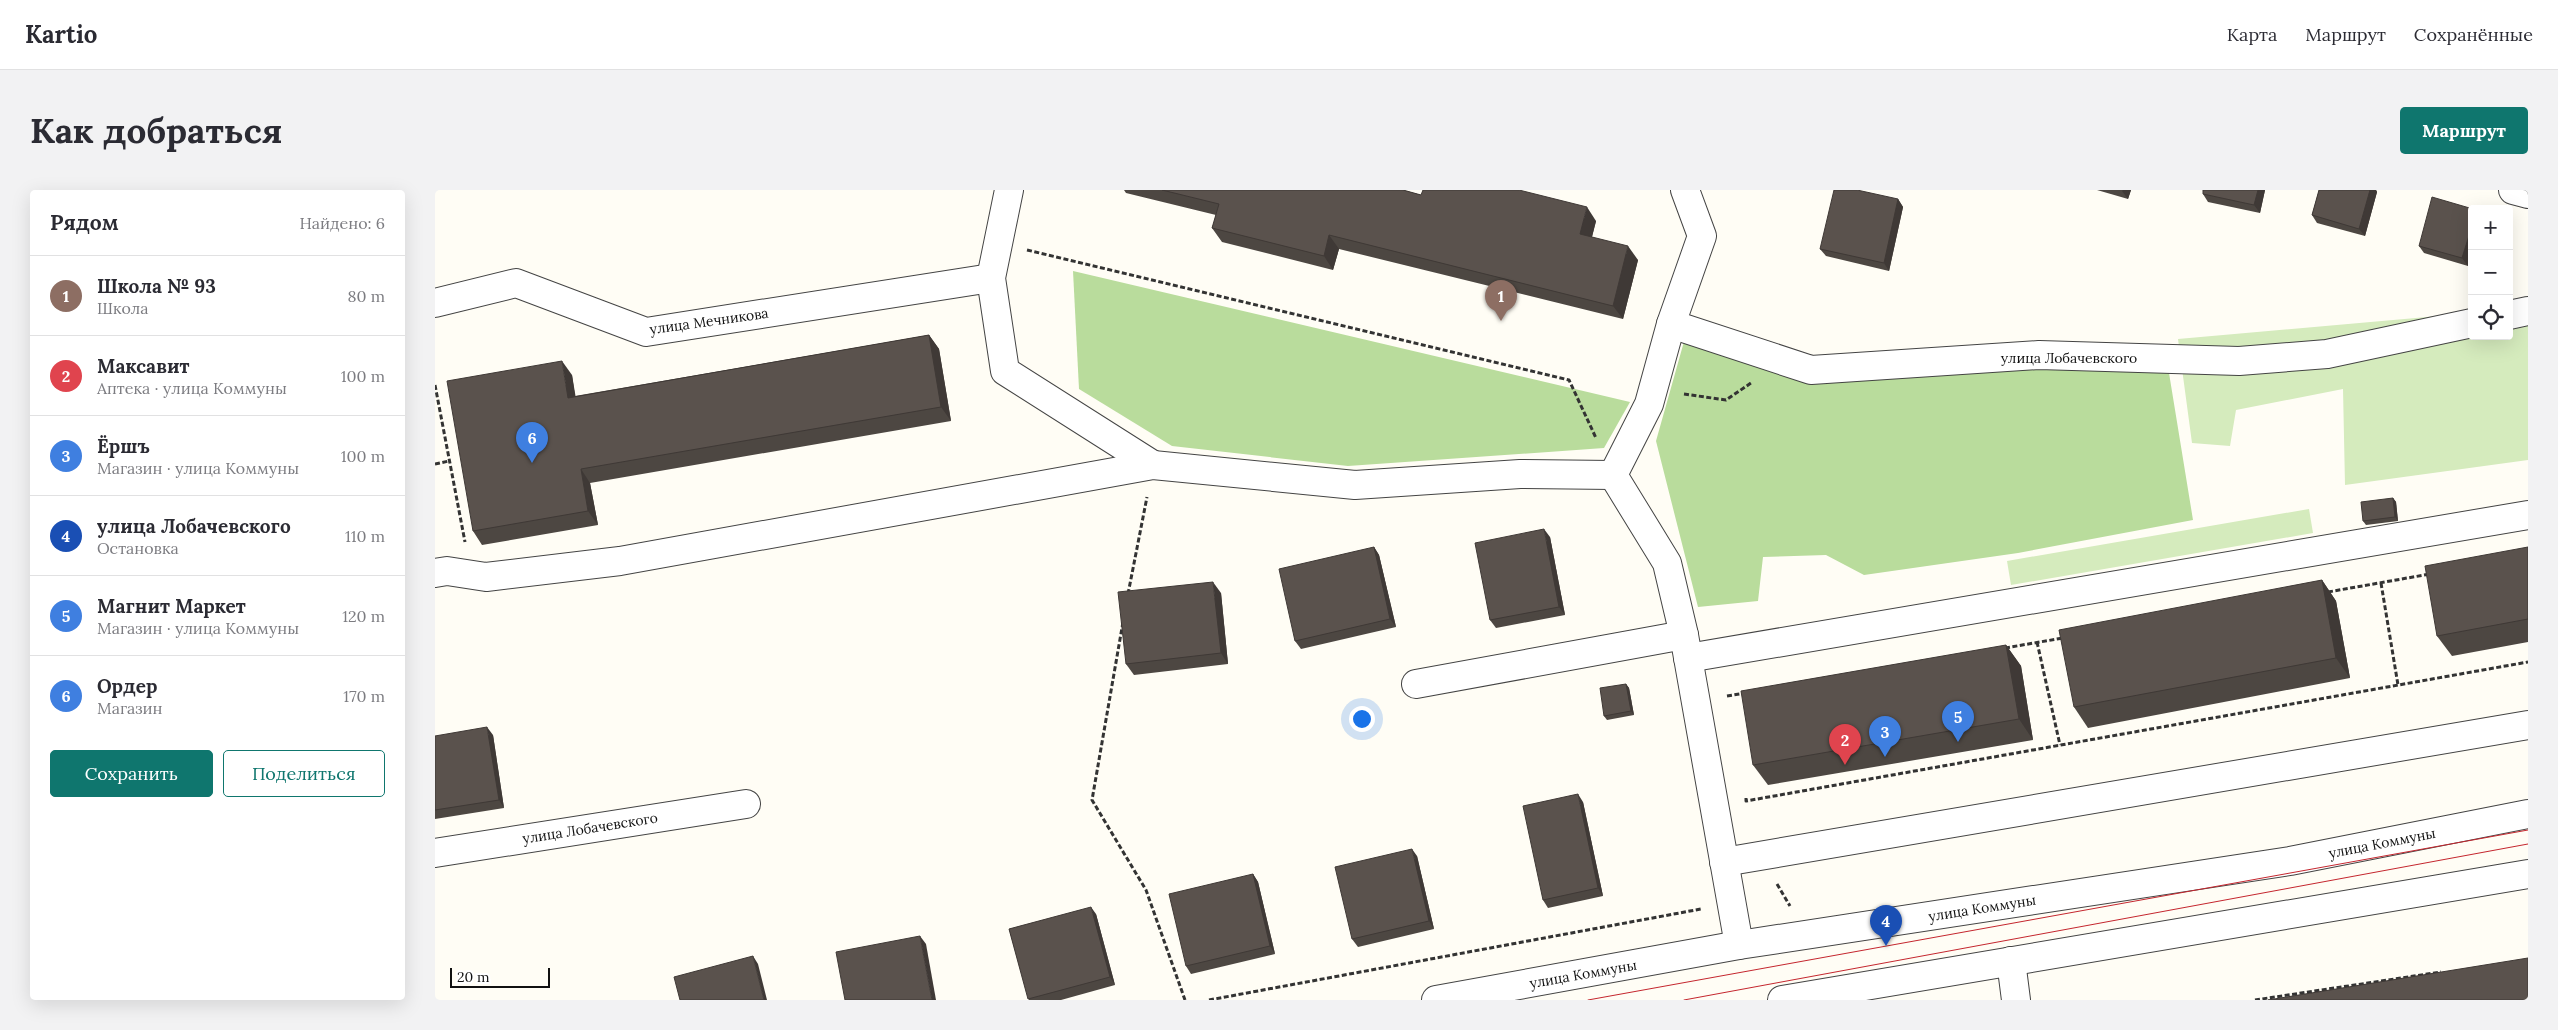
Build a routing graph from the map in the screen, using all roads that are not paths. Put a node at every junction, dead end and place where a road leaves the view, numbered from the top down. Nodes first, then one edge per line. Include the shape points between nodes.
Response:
1 (1009, 190) edge
2 (1685, 190) edge
3 (2513, 190) edge
4 (2528, 194) edge
5 (991, 278) junction
6 (435, 303) edge
7 (2528, 311) edge
8 (2513, 314) edge
9 (1671, 324) junction
10 (2468, 324) edge
11 (1153, 466) junction
12 (1613, 474) junction
13 (2528, 515) edge
14 (435, 573) edge
15 (1686, 646) junction
16 (1416, 684) dead end
17 (2528, 725) edge
18 (745, 804) dead end
19 (2528, 814) edge
20 (435, 853) edge
21 (1724, 862) junction
22 (2528, 874) edge
23 (1739, 945) junction
24 (2011, 961) junction
25 (1436, 1000) edge
26 (1782, 1000) edge
27 (2016, 1000) edge

1 - 5 street
2 - 9 street via 1701,236
3 - 4 street
5 - 6 street, улица Мечникова via 646,332 516,283
5 - 11 street via 1005,371
7 - 8 street
9 - 10 street, улица Лобачевского via 1811,370 2039,355 2239,361 2327,354
9 - 12 street via 1649,404
11 - 12 street via 1355,485 1519,474
11 - 14 street via 620,561 486,577 447,571
12 - 15 street via 1667,563
13 - 15 street
15 - 16 street
15 - 21 street
17 - 21 street
18 - 20 street, улица Лобачевского
19 - 23 street, улица Коммуны via 2290,861
21 - 23 street
22 - 24 street
23 - 25 street, улица Коммуны
24 - 26 street
24 - 27 street

